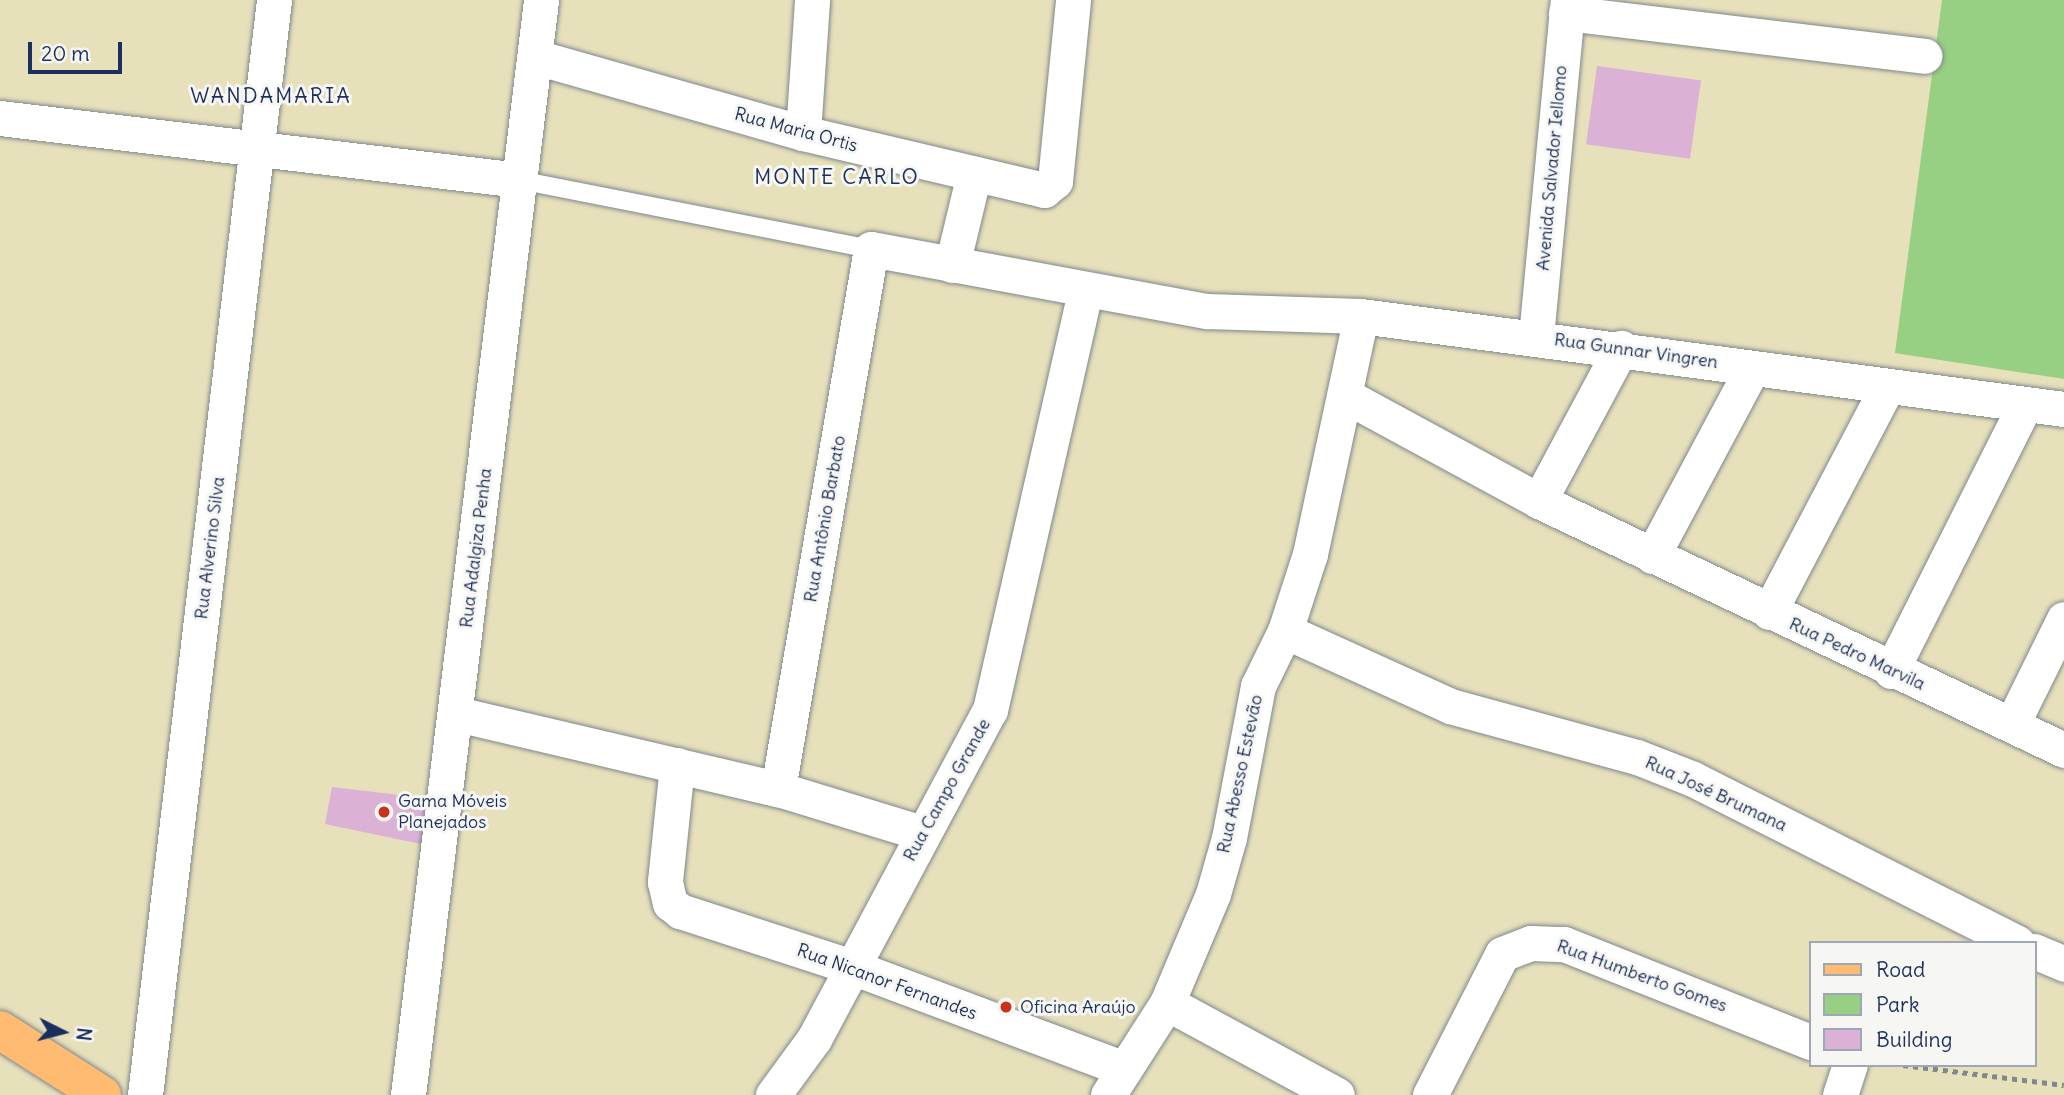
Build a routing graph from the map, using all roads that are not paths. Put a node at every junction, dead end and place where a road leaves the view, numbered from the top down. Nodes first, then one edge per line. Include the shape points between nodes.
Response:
1 (274, 0) edge
2 (541, 0) edge
3 (812, 0) edge
4 (1073, 0) edge
5 (1567, 6) edge
6 (1924, 56) dead end
7 (536, 57) junction
8 (0, 118) edge
9 (803, 133) junction
10 (258, 151) junction
11 (974, 174) junction
12 (519, 180) junction
13 (871, 249) junction
14 (952, 265) junction
15 (1085, 291) junction
16 (1361, 316) junction
17 (1536, 337) junction
18 (1621, 348) junction
19 (1752, 369) junction
20 (1886, 389) junction
21 (1346, 396) junction
22 (2025, 404) junction
23 (2064, 409) edge
24 (1539, 501) junction
25 (1652, 556) junction
26 (1769, 612) junction
27 (2064, 619) edge
28 (1285, 631) junction
29 (1891, 671) junction
30 (457, 714) junction
31 (2012, 724) junction
32 (2064, 750) edge
33 (677, 765) junction
34 (778, 789) junction
35 (922, 833) junction
36 (2013, 941) edge
37 (2036, 952) edge
38 (2064, 964) edge
39 (852, 967) junction
40 (1167, 1003) junction
41 (0, 1030) edge
42 (1808, 1041) edge
43 (1849, 1067) edge
44 (1116, 1082) edge
45 (102, 1095) edge
46 (145, 1095) edge
47 (408, 1095) edge
48 (773, 1095) edge
49 (1337, 1095) edge
50 (1430, 1095) edge
51 (1840, 1095) edge

1 - 10 street, Rua Alverino Silva
2 - 7 street, Rua Adalgiza Penha
3 - 9 street
4 - 11 street, Rua Maria Ortis via 1055,181 1051,187 1037,189
5 - 6 street
5 - 17 street, Avenida Salvador Iellomo
7 - 9 street, Rua Maria Ortis
7 - 12 street, Rua Adalgiza Penha
8 - 10 street
9 - 11 street, Rua Maria Ortis
10 - 12 street
10 - 46 street, Rua Alverino Silva
11 - 14 street
12 - 13 lane
12 - 30 street, Rua Adalgiza Penha
13 - 14 street, Rua Gunnar Vingren
13 - 34 street, Rua Antônio Barbato
14 - 15 street, Rua Gunnar Vingren
15 - 16 street, Rua Gunnar Vingren via 1207,311
15 - 35 street, Rua Campo Grande via 990,710
16 - 17 street, Rua Gunnar Vingren
16 - 21 street, Rua Abesso Estevão
17 - 18 street, Rua Gunnar Vingren
18 - 19 street, Rua Gunnar Vingren
18 - 24 street
19 - 20 street, Rua Gunnar Vingren
19 - 25 street
20 - 22 street, Rua Gunnar Vingren
20 - 26 street
21 - 24 street, Rua Pedro Marvila
21 - 28 street, Rua Abesso Estevão via 1310,554
22 - 23 street, Rua Gunnar Vingren
22 - 29 street
24 - 25 street, Rua Pedro Marvila
25 - 26 street, Rua Pedro Marvila
26 - 29 street, Rua Pedro Marvila
27 - 31 street
28 - 36 street, Rua José Brumana via 1450,706 1637,757 1693,779
28 - 40 street, Rua Abesso Estevão via 1258,686 1213,894
29 - 31 street, Rua Pedro Marvila
30 - 33 street
30 - 47 street, Rua Adalgiza Penha
31 - 32 street, Rua Pedro Marvila
33 - 34 street
33 - 39 street, Rua Nicanor Fernandes via 665,882 670,903 680,911
34 - 35 street
35 - 39 street, Rua Campo Grande
37 - 38 street
39 - 44 street, Rua Nicanor Fernandes
39 - 48 street, Rua Campo Grande via 814,1039
40 - 44 street, Rua Abesso Estevão
40 - 49 street
41 - 45 main road
42 - 50 street, Rua Humberto Gomes via 1563,944 1531,943 1502,954
43 - 51 street

